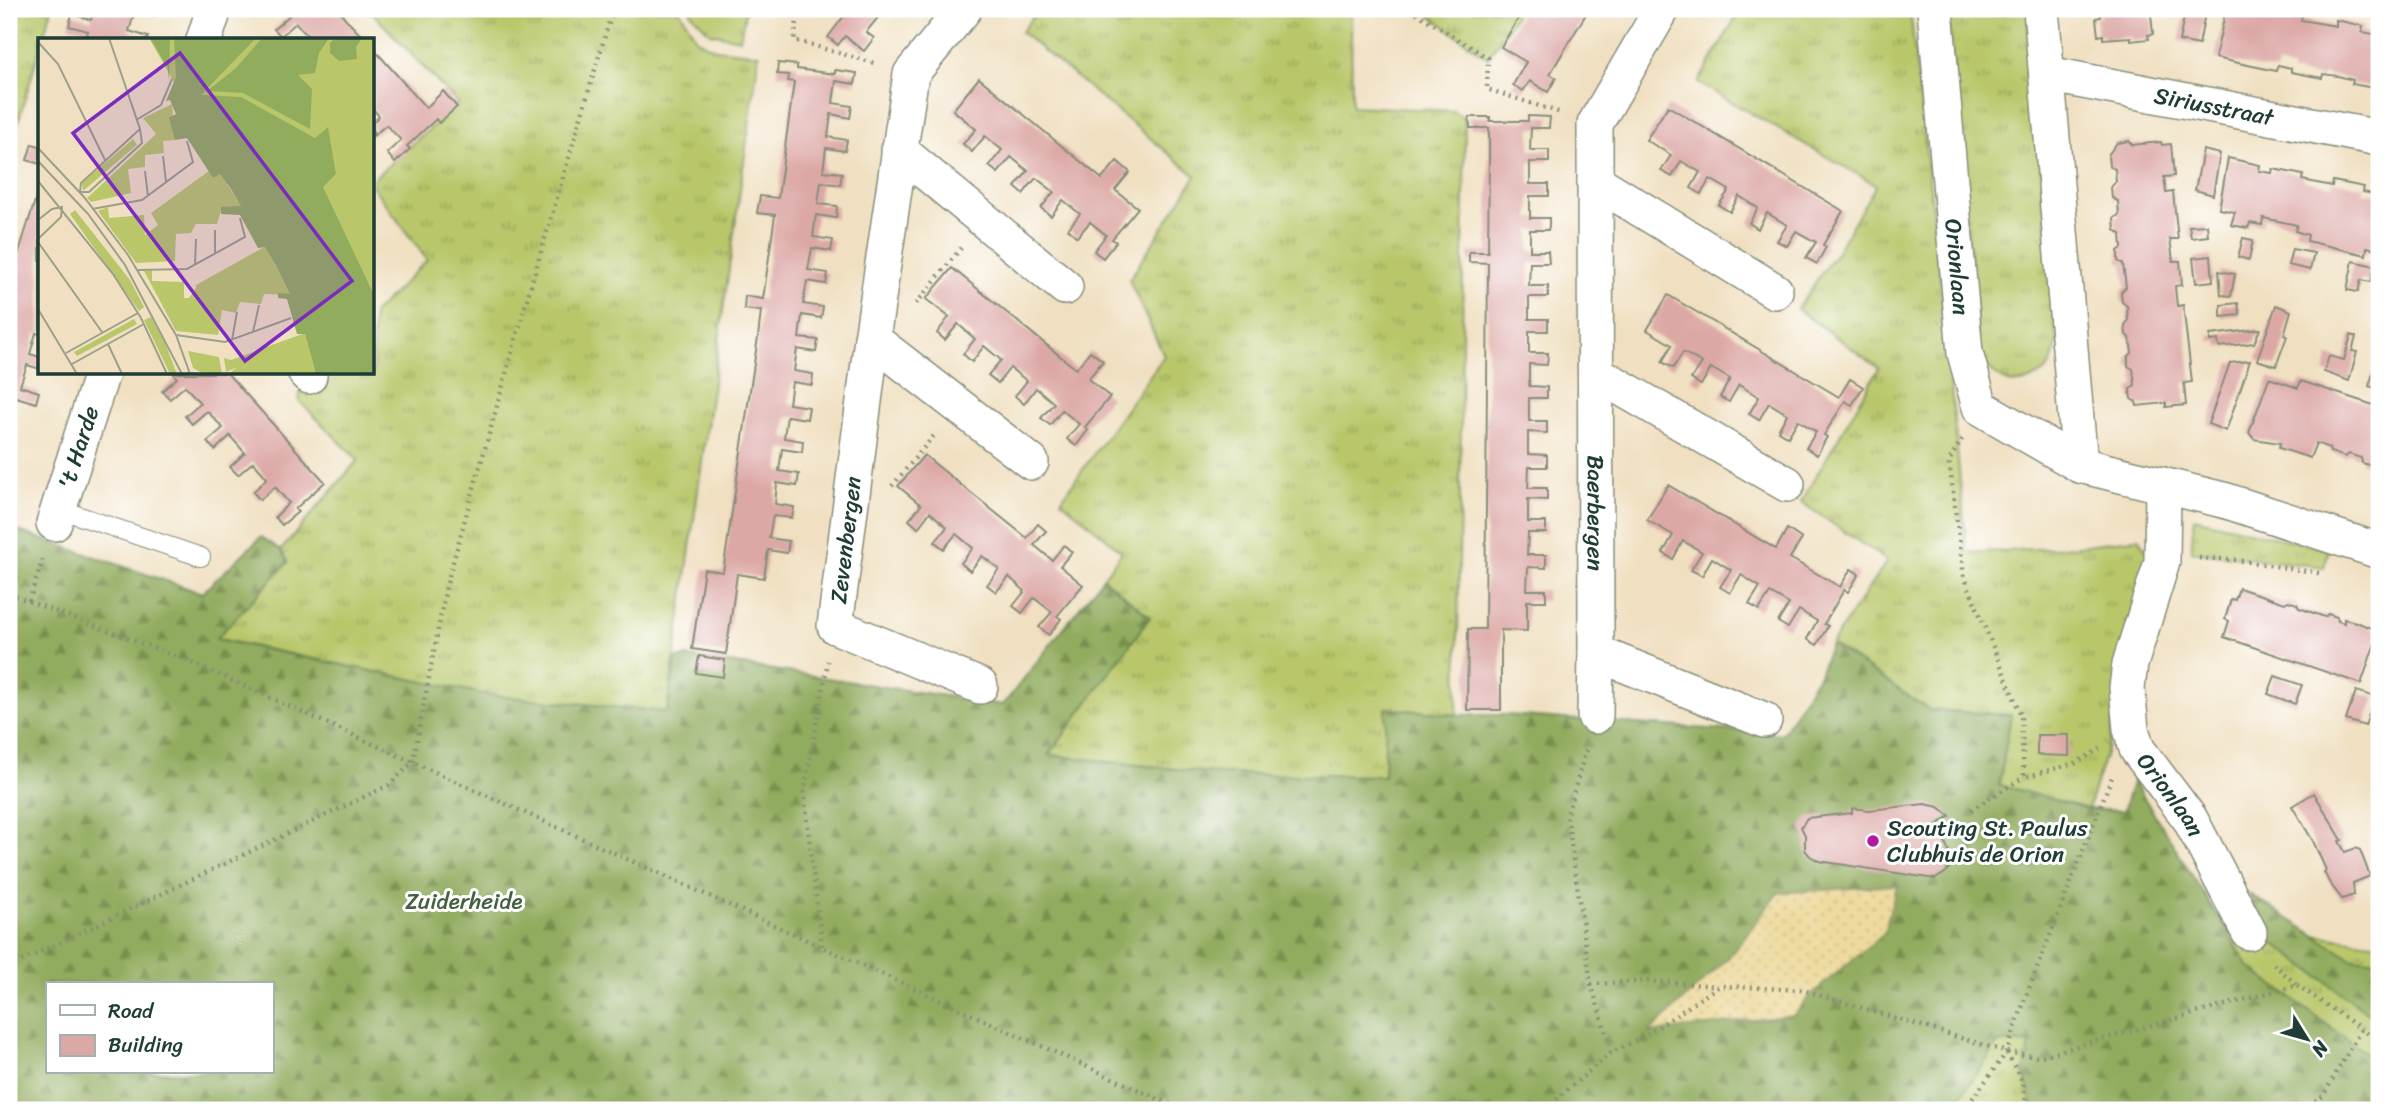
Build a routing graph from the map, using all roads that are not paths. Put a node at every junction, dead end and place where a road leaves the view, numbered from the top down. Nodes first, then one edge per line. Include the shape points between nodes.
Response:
1 (964, 9) edge
2 (1662, 9) edge
3 (1935, 9) edge
4 (2041, 9) edge
5 (2047, 74) junction
6 (2379, 138) edge
7 (899, 149) junction
8 (1595, 181) junction
9 (1065, 287) dead end
10 (1775, 291) dead end
11 (877, 342) junction
12 (1596, 373) junction
13 (102, 374) edge
14 (1031, 462) dead end
15 (2080, 465) junction
16 (1787, 484) dead end
17 (2163, 485) junction
18 (57, 516) joint
19 (2379, 551) edge
20 (201, 557) dead end
21 (1596, 653) junction
22 (980, 687) dead end
23 (1595, 716) road end
24 (1764, 720) dead end
25 (2249, 932) road end

1 - 7 street, Zevenbergen via 911,74
2 - 8 street, Baerbergen via 1595,124
3 - 15 street, Orionlaan via 1965,353 1980,407
4 - 5 street
5 - 6 street, Siriusstraat
5 - 15 street
7 - 9 street
7 - 11 street, Zevenbergen
8 - 10 street
8 - 12 street, Baerbergen
11 - 14 street
11 - 22 street, Zevenbergen via 835,626
12 - 16 street
12 - 21 street, Baerbergen
13 - 18 street, 't Harde
15 - 17 street
17 - 19 street
17 - 25 street, Orionlaan via 2162,562 2130,664 2131,729 2137,749 2190,819
18 - 20 lane
21 - 23 street, Baerbergen
21 - 24 street

